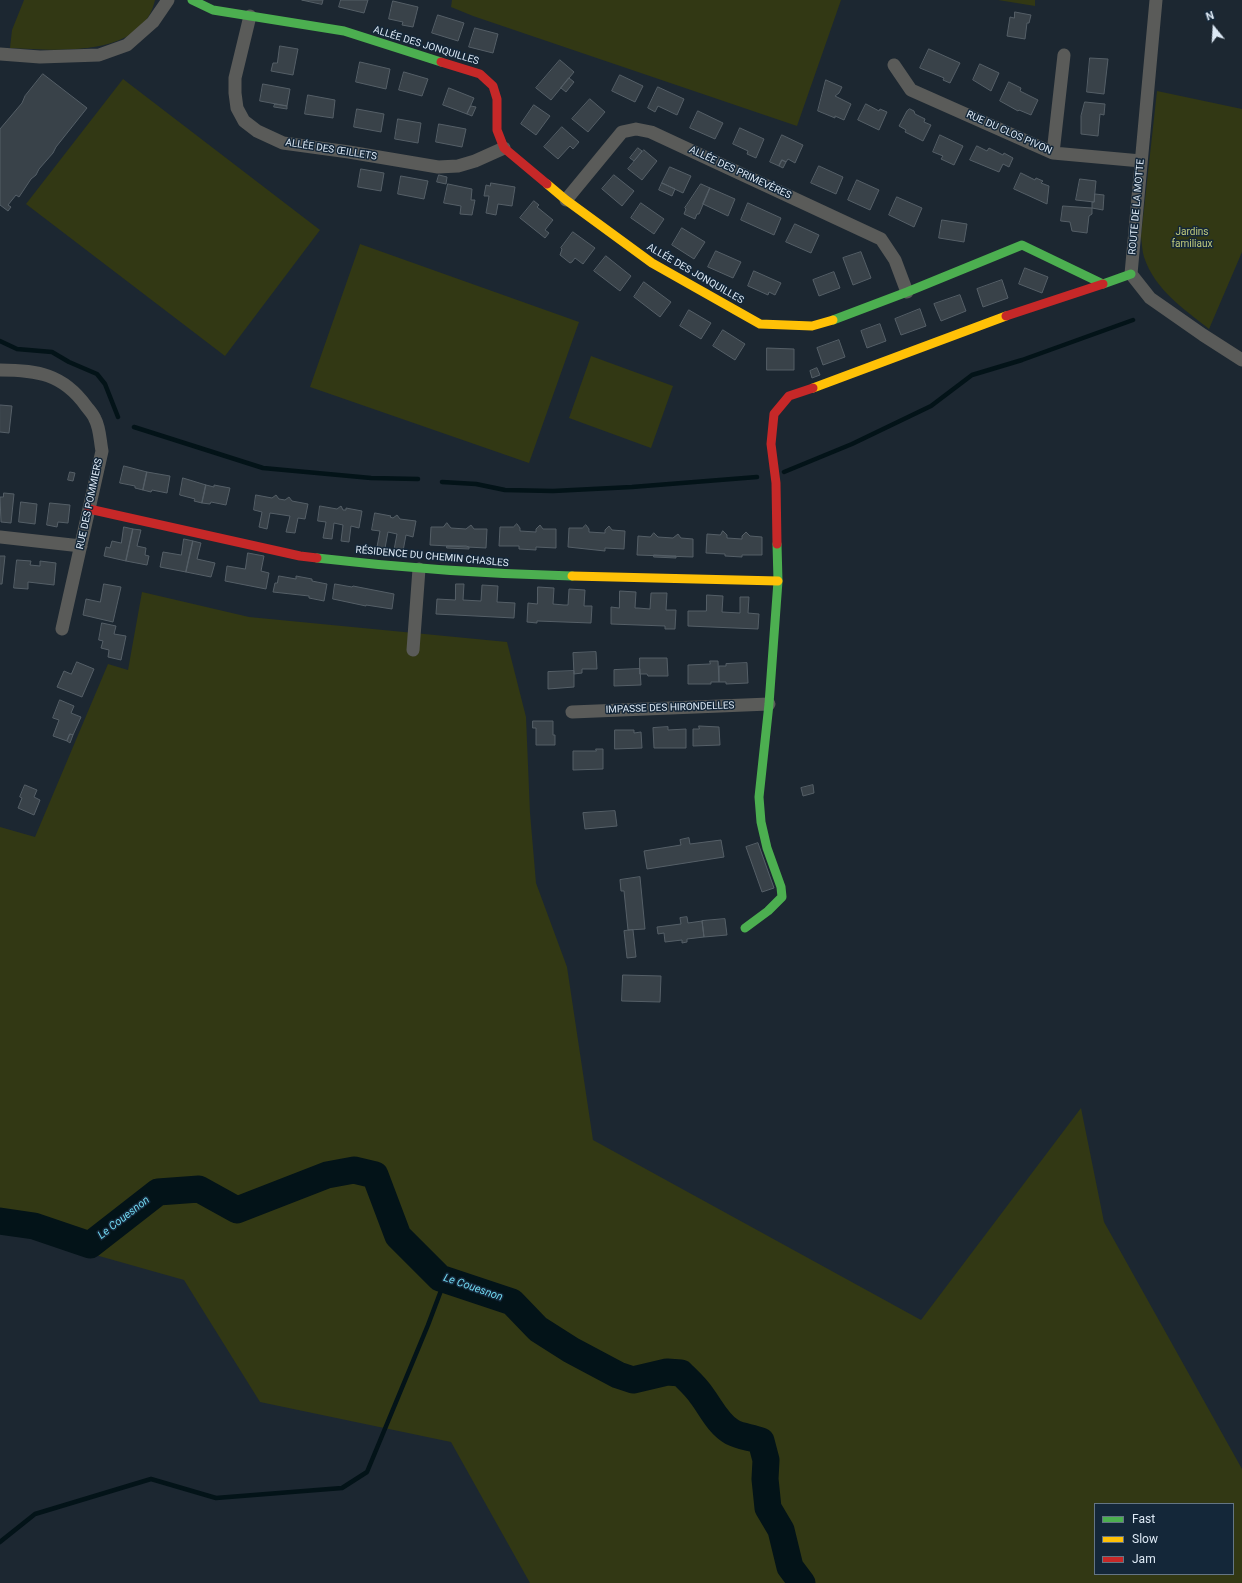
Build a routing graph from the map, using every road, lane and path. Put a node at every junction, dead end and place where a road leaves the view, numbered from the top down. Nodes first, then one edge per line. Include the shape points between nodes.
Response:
1 (168, 0) edge
2 (192, 0) edge
3 (1156, 0) edge
4 (250, 16) junction
5 (0, 54) edge
6 (1064, 55) dead end
7 (894, 65) dead end
8 (504, 148) junction
9 (1053, 153) junction
10 (1141, 161) junction
11 (566, 200) junction
12 (1131, 274) junction
13 (1103, 284) junction
14 (907, 292) junction
15 (1242, 360) edge
16 (0, 370) edge
17 (89, 509) junction
18 (0, 537) edge
19 (81, 546) junction
20 (419, 569) junction
21 (778, 581) junction
22 (62, 629) dead end
23 (412, 650) dead end
24 (769, 704) junction
25 (572, 712) dead end
26 (745, 928) dead end

1 - 5 street via 153,22 127,45 99,55 40,57
2 - 4 street, ALLÉE DES JONQUILLES via 214,10
3 - 10 street, ROUTE DE LA MOTTE
4 - 8 street, ALLÉE DES JONQUILLES via 344,31 480,74 493,86 497,99 497,130
4 - 8 street, ALLÉE DES ŒILLETS via 235,78 237,108 244,121 257,131 283,143 438,167 464,165
6 - 9 street
7 - 9 street, RUE DU CLOS PIVON via 911,90
8 - 11 street, ALLÉE DES JONQUILLES
9 - 10 street, RUE DU CLOS PIVON
10 - 12 street, ROUTE DE LA MOTTE
11 - 14 street, ALLÉE DES JONQUILLES via 652,263 760,324 812,326
11 - 14 street, ALLÉE DES PRIMEVÈRES via 622,132 636,129 650,132 881,239 895,260
12 - 13 street
12 - 15 street via 1150,298
13 - 14 street, ALLÉE DES JONQUILLES via 1022,245
13 - 21 street via 998,319 789,396 774,414 771,444 776,483
16 - 17 street, RUE DES POMMIERS via 25,370 57,379 78,395 95,419 102,452
17 - 19 street, RUE DES POMMIERS
17 - 20 street, RÉSIDENCE DU CHEMIN CHASLES via 300,556
18 - 19 street
19 - 22 street, RUE DES POMMIERS
20 - 21 street, RÉSIDENCE DU CHEMIN CHASLES via 513,575
20 - 23 street
21 - 24 street
24 - 25 street, IMPASSE DES HIRONDELLES
24 - 26 street via 759,797 761,822 782,897

